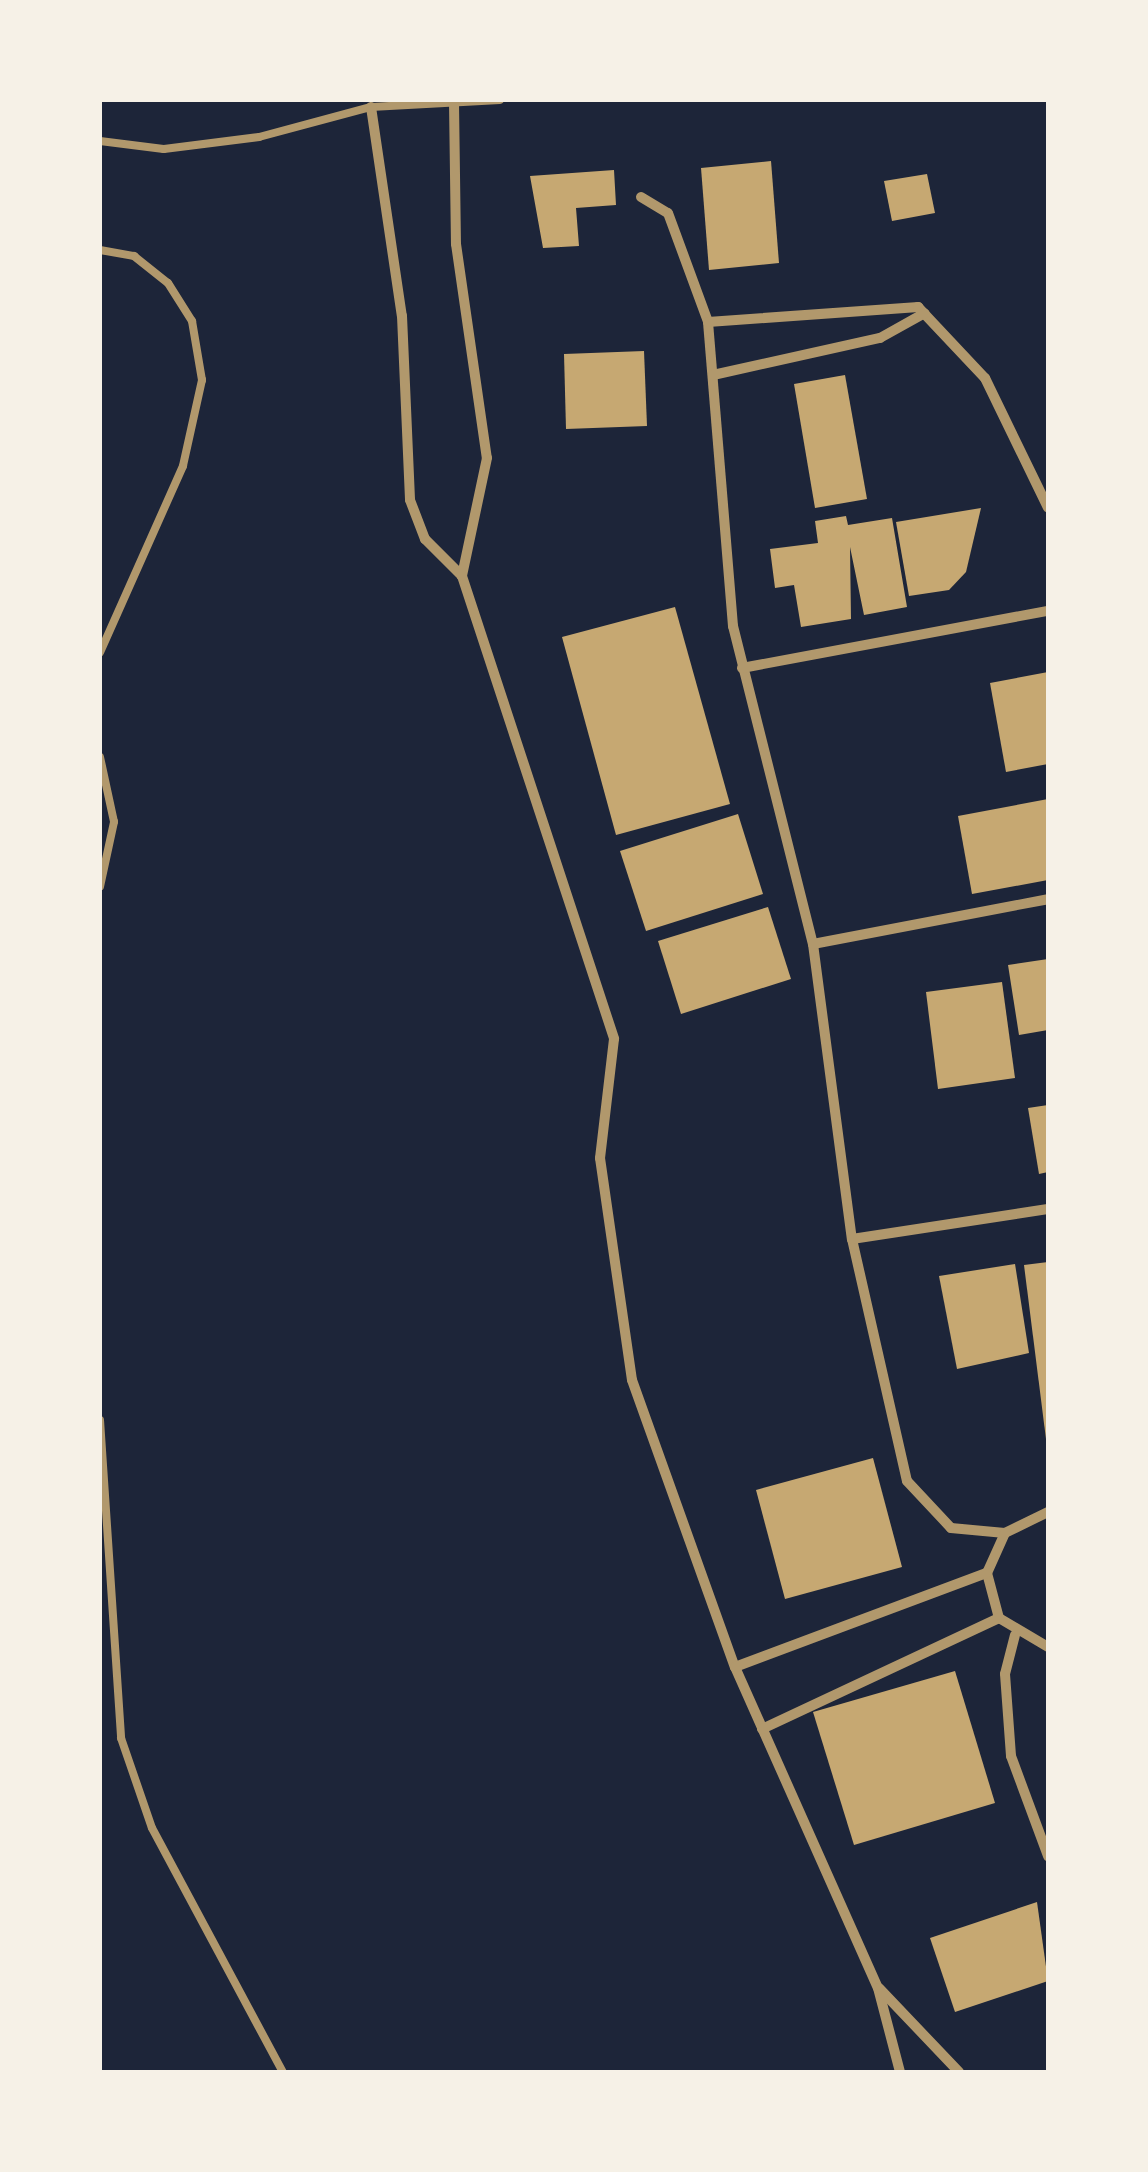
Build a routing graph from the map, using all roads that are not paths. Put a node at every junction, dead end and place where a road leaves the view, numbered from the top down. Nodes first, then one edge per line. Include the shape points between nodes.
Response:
1 (500, 100) edge
2 (454, 102) edge
3 (370, 103) edge
4 (100, 141) edge
5 (641, 197) dead end
6 (100, 250) edge
7 (925, 314) junction
8 (708, 322) junction
9 (713, 375) junction
10 (1048, 508) edge
11 (462, 576) junction
12 (1048, 611) edge
13 (100, 652) edge
14 (742, 668) junction
15 (100, 757) edge
16 (100, 887) edge
17 (1048, 899) edge
18 (813, 944) junction
19 (1048, 1208) edge
20 (852, 1238) junction
21 (100, 1420) edge
22 (1048, 1512) edge
23 (1005, 1533) junction
24 (987, 1574) junction
25 (999, 1618) junction
26 (1016, 1635) junction
27 (1048, 1647) edge
28 (735, 1667) junction
29 (762, 1729) junction
30 (1048, 1856) edge
31 (878, 1988) junction
32 (284, 2072) edge
33 (900, 2072) edge
34 (959, 2072) edge

1 - 2 lane
2 - 3 lane
2 - 11 street via 456,244 487,458
3 - 4 lane via 259,138 164,150
3 - 11 street via 402,316 410,500 424,539
5 - 8 street via 668,213
6 - 13 lane via 134,256 168,284 192,321 202,380 183,466
7 - 8 street via 909,305
7 - 9 street via 880,338
7 - 10 street via 985,378
8 - 9 street
9 - 14 street via 717,489
11 - 28 street via 614,1039 600,1158 612,1282 672,1506
12 - 14 street
14 - 18 street
15 - 16 lane via 114,822
17 - 18 street
18 - 20 street
19 - 20 street
20 - 23 street via 907,1481 951,1528
21 - 32 lane via 121,1738 152,1828
22 - 23 street
23 - 24 street
24 - 25 street
24 - 28 street
25 - 26 street
25 - 29 street
26 - 27 street
26 - 30 street via 1004,1674 1010,1756
28 - 29 street
29 - 31 street
31 - 33 street
31 - 34 street

